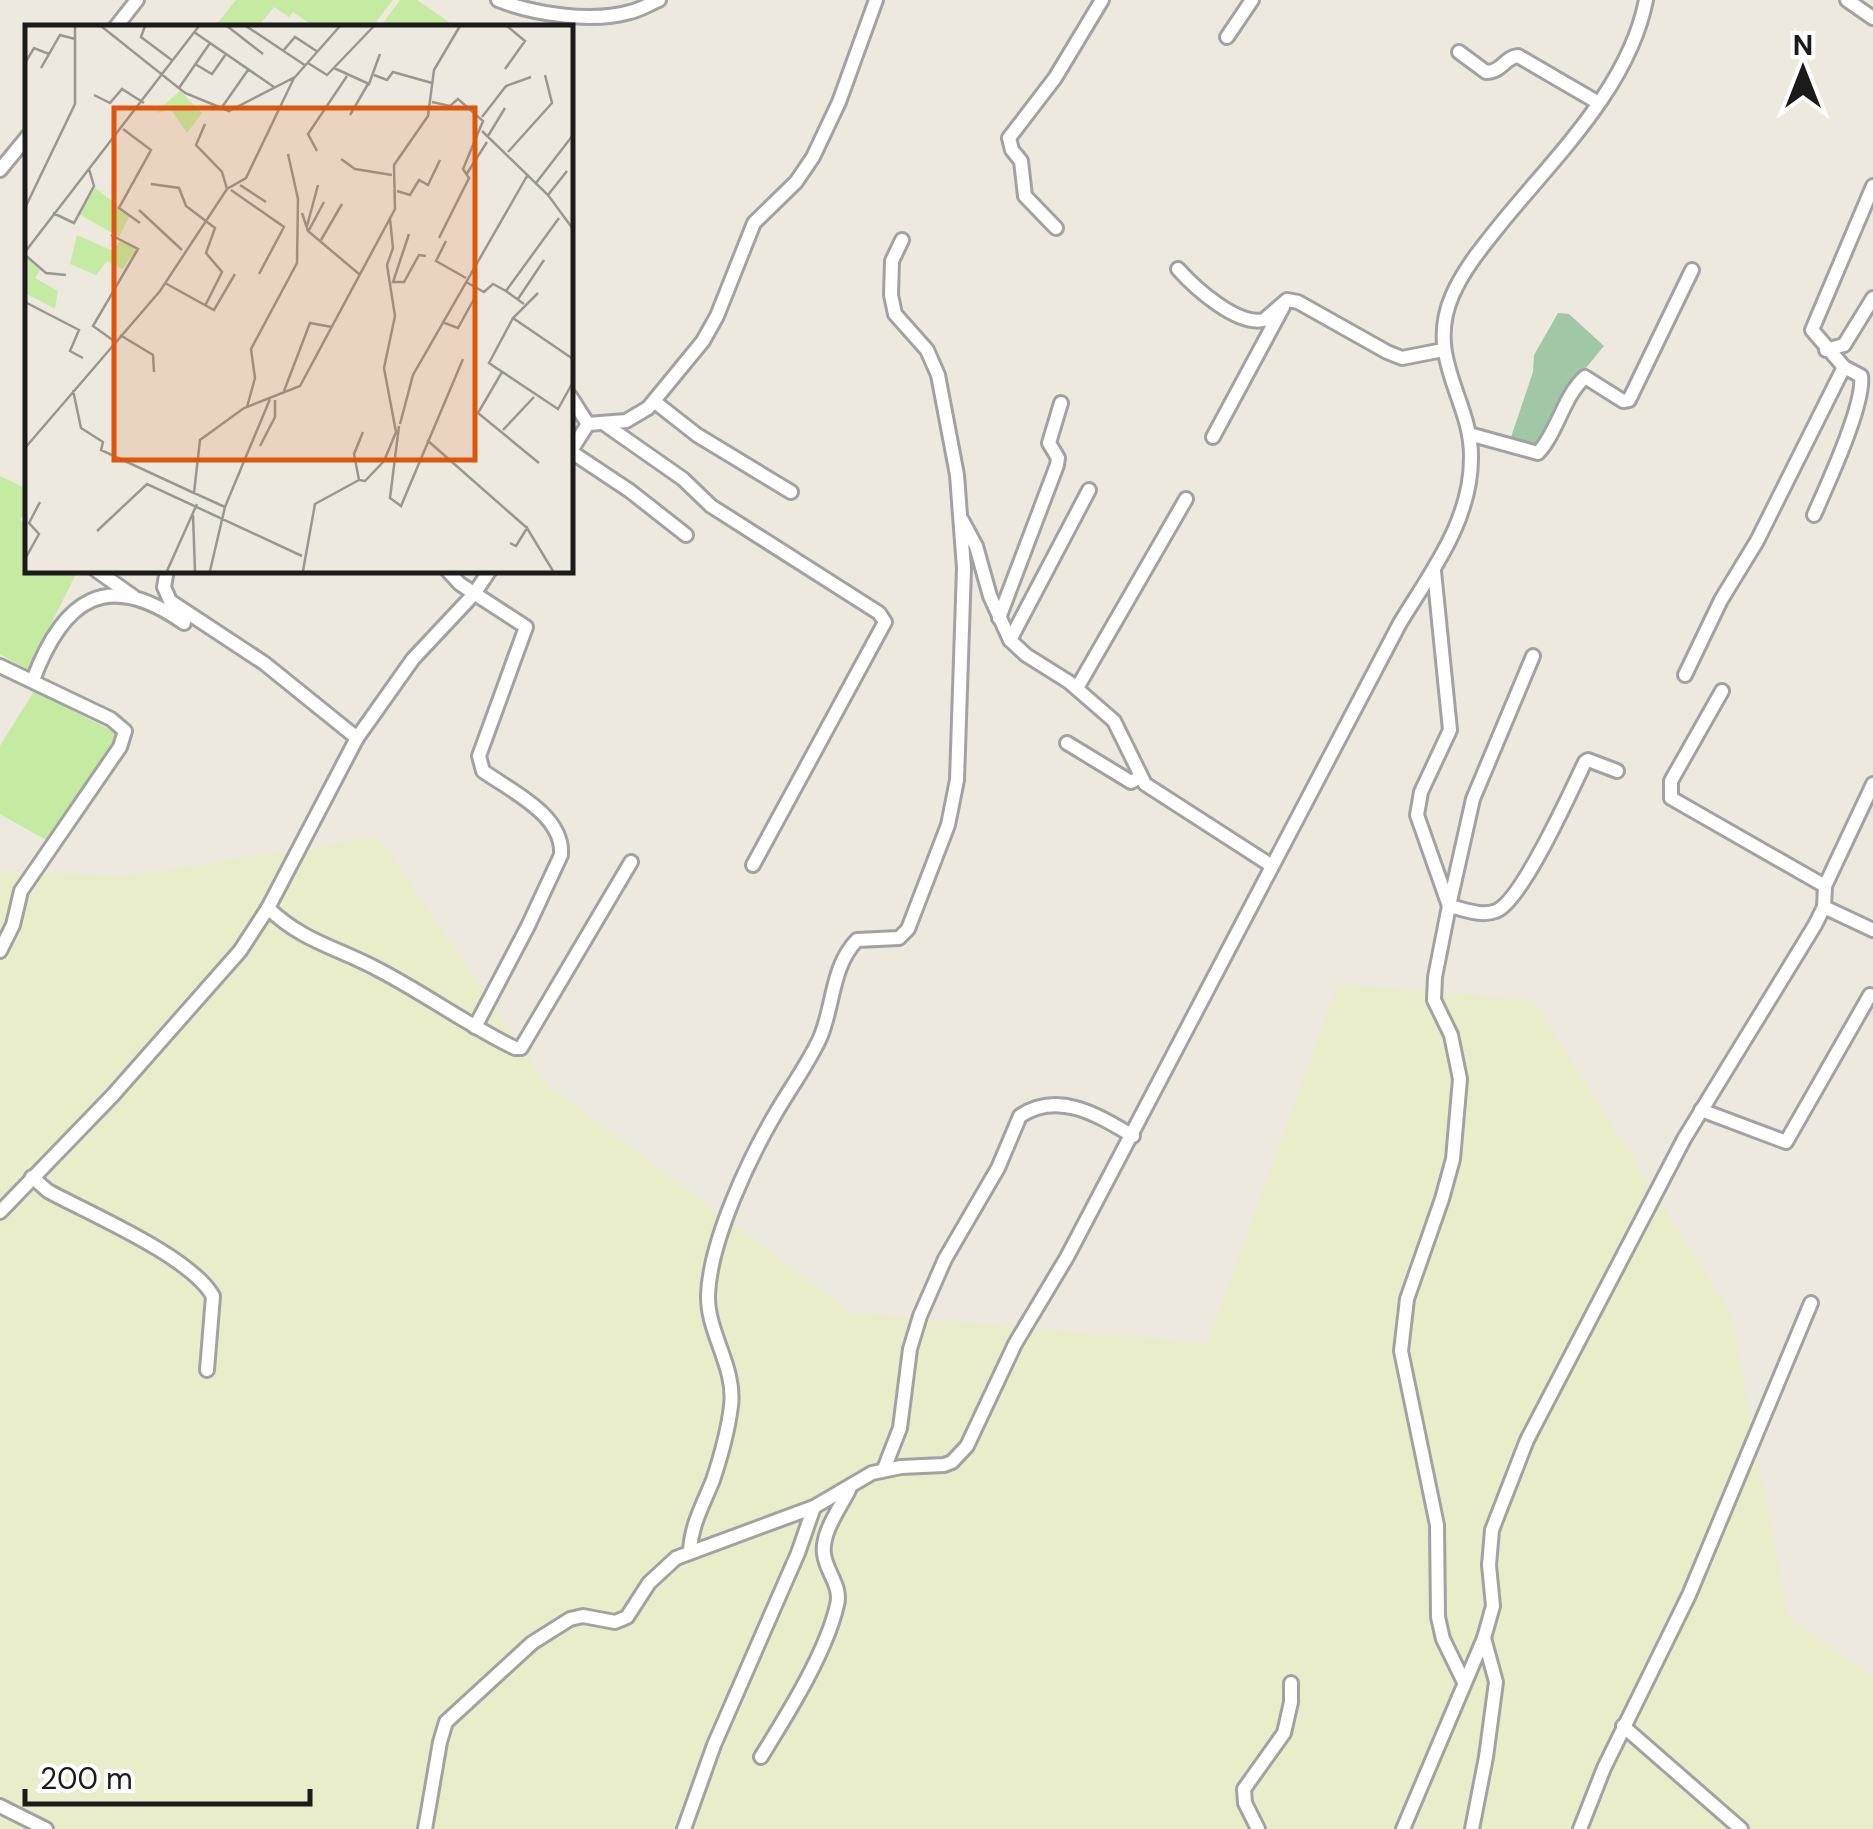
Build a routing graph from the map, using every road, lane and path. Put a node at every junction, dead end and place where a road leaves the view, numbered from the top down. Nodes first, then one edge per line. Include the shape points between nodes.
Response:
1 (136, 0) edge
2 (498, 0) edge
3 (562, 0) edge
4 (659, 0) edge
5 (876, 0) edge
6 (1102, 0) edge
7 (1252, 0) edge
8 (1646, 0) edge
9 (1847, 0) edge
10 (554, 13) junction
11 (1873, 18) edge
12 (116, 25) edge
13 (1227, 36) dead end
14 (1460, 52) dead end
15 (1598, 102) junction
16 (25, 140) edge
17 (0, 170) edge
18 (1873, 186) edge
19 (1056, 228) dead end
20 (902, 240) dead end
21 (1178, 269) dead end
22 (1692, 270) dead end
23 (1873, 298) edge
24 (1286, 300) junction
25 (1443, 350) junction
26 (1826, 350) junction
27 (1844, 367) junction
28 (572, 399) edge
29 (655, 402) junction
30 (1061, 403) dead end
31 (603, 422) junction
32 (588, 424) junction
33 (1469, 434) junction
34 (1213, 438) dead end
35 (572, 449) edge
36 (572, 453) edge
37 (1089, 490) dead end
38 (791, 492) dead end
39 (1186, 499) dead end
40 (1814, 515) dead end
41 (961, 518) junction
42 (686, 535) dead end
43 (1434, 571) junction
44 (99, 572) edge
45 (167, 572) edge
46 (449, 572) edge
47 (489, 572) edge
48 (474, 594) junction
49 (139, 600) junction
50 (998, 618) junction
51 (198, 623) junction
52 (1010, 640) junction
53 (1534, 656) dead end
54 (0, 666) edge
55 (1686, 675) dead end
56 (33, 680) junction
57 (1076, 688) junction
58 (1722, 691) dead end
59 (357, 738) junction
60 (1067, 743) dead end
61 (1617, 771) dead end
62 (1140, 776) junction
63 (1873, 784) edge
64 (631, 862) dead end
65 (753, 865) dead end
66 (1272, 866) junction
67 (1825, 886) junction
68 (1449, 906) junction
69 (1824, 906) junction
70 (268, 908) junction
71 (1873, 930) edge
72 (0, 951) edge
73 (1870, 994) dead end
74 (474, 1027) junction
75 (1700, 1110) junction
76 (1133, 1136) junction
77 (32, 1177) junction
78 (0, 1212) edge
79 (1811, 1303) dead end
80 (207, 1370) dead end
81 (884, 1469) junction
82 (850, 1488) junction
83 (814, 1507) junction
84 (690, 1552) junction
85 (1484, 1638) junction
86 (1464, 1682) junction
87 (1291, 1683) dead end
88 (1624, 1726) junction
89 (761, 1757) dead end
90 (0, 1806) edge
91 (46, 1829) edge
92 (424, 1829) edge
93 (684, 1829) edge
94 (1258, 1829) edge
95 (1403, 1829) edge
96 (1472, 1829) edge
97 (1580, 1829) edge
98 (1741, 1829) edge

1 - 12 street
2 - 10 street via 526,12
3 - 10 street
4 - 10 street via 614,14
5 - 29 street via 813,156 754,223 703,341
6 - 19 street via 1056,78 1009,138 1021,162 1024,196
7 - 13 street
8 - 15 street via 1632,46
9 - 11 street
14 - 15 street via 1486,72 1518,56
15 - 25 street via 1464,272 1445,317
16 - 17 street
18 - 26 street via 1814,320 1812,330
20 - 41 street via 892,261 895,314 927,350 938,375
21 - 24 street via 1214,302 1250,320 1264,320
22 - 33 street via 1629,400 1585,377 1538,453
23 - 26 street via 1844,345
24 - 25 street via 1402,358
24 - 34 street
25 - 33 street
26 - 27 street
27 - 40 street via 1861,376 1862,384
27 - 55 street
28 - 32 street
29 - 31 street via 626,421
29 - 38 street
30 - 50 street via 1049,443 1057,465
31 - 32 street
31 - 65 street via 711,506 885,622
32 - 35 street
33 - 43 street via 1470,478
36 - 42 street
37 - 52 street
39 - 57 street
41 - 50 street
41 - 84 street via 961,717 953,807 908,928 900,938 856,940 848,948 820,1037 752,1160 714,1254 708,1300 732,1401
43 - 66 street
43 - 68 street via 1450,730 1416,815
44 - 49 street
45 - 51 street via 165,594
46 - 48 street
47 - 48 street
48 - 59 street via 413,659
48 - 74 street via 526,627 479,756 482,771 549,818 562,844
49 - 51 street via 194,630
49 - 56 street via 87,599 64,620
50 - 52 street
51 - 59 street via 264,663
52 - 57 street
53 - 68 street via 1473,800
54 - 56 street
56 - 72 street via 126,731 21,891
57 - 62 street via 1114,721
58 - 67 street via 1671,781 1671,798
59 - 70 street
60 - 62 street via 1131,782
61 - 68 street via 1585,762 1507,904 1486,913
62 - 66 street via 1153,791
63 - 67 street
64 - 74 street via 521,1048
66 - 76 street
67 - 69 street
68 - 86 street via 1434,1000 1458,1056 1457,1122 1442,1200 1407,1299 1401,1351 1437,1525 1438,1617
69 - 71 street
69 - 75 street
70 - 74 street via 298,934 372,966
70 - 77 street via 176,1026
73 - 75 street via 1786,1142
75 - 85 street via 1503,1494 1490,1548 1492,1606
76 - 81 street via 1015,1344 967,1446 944,1465
76 - 81 street via 1085,1108 1056,1106 1020,1116 920,1316 900,1428
77 - 78 street
77 - 80 street via 204,1282 213,1296
79 - 88 street via 1681,1612
81 - 82 street
82 - 83 street
82 - 89 street via 823,1553 837,1606
83 - 84 street
83 - 93 street
84 - 92 street via 657,1575 626,1616 608,1622 582,1616 557,1626 446,1722
85 - 86 street
85 - 96 street via 1496,1682
86 - 95 street
87 - 94 street via 1284,1732 1244,1789
88 - 97 street
88 - 98 street
90 - 91 street

